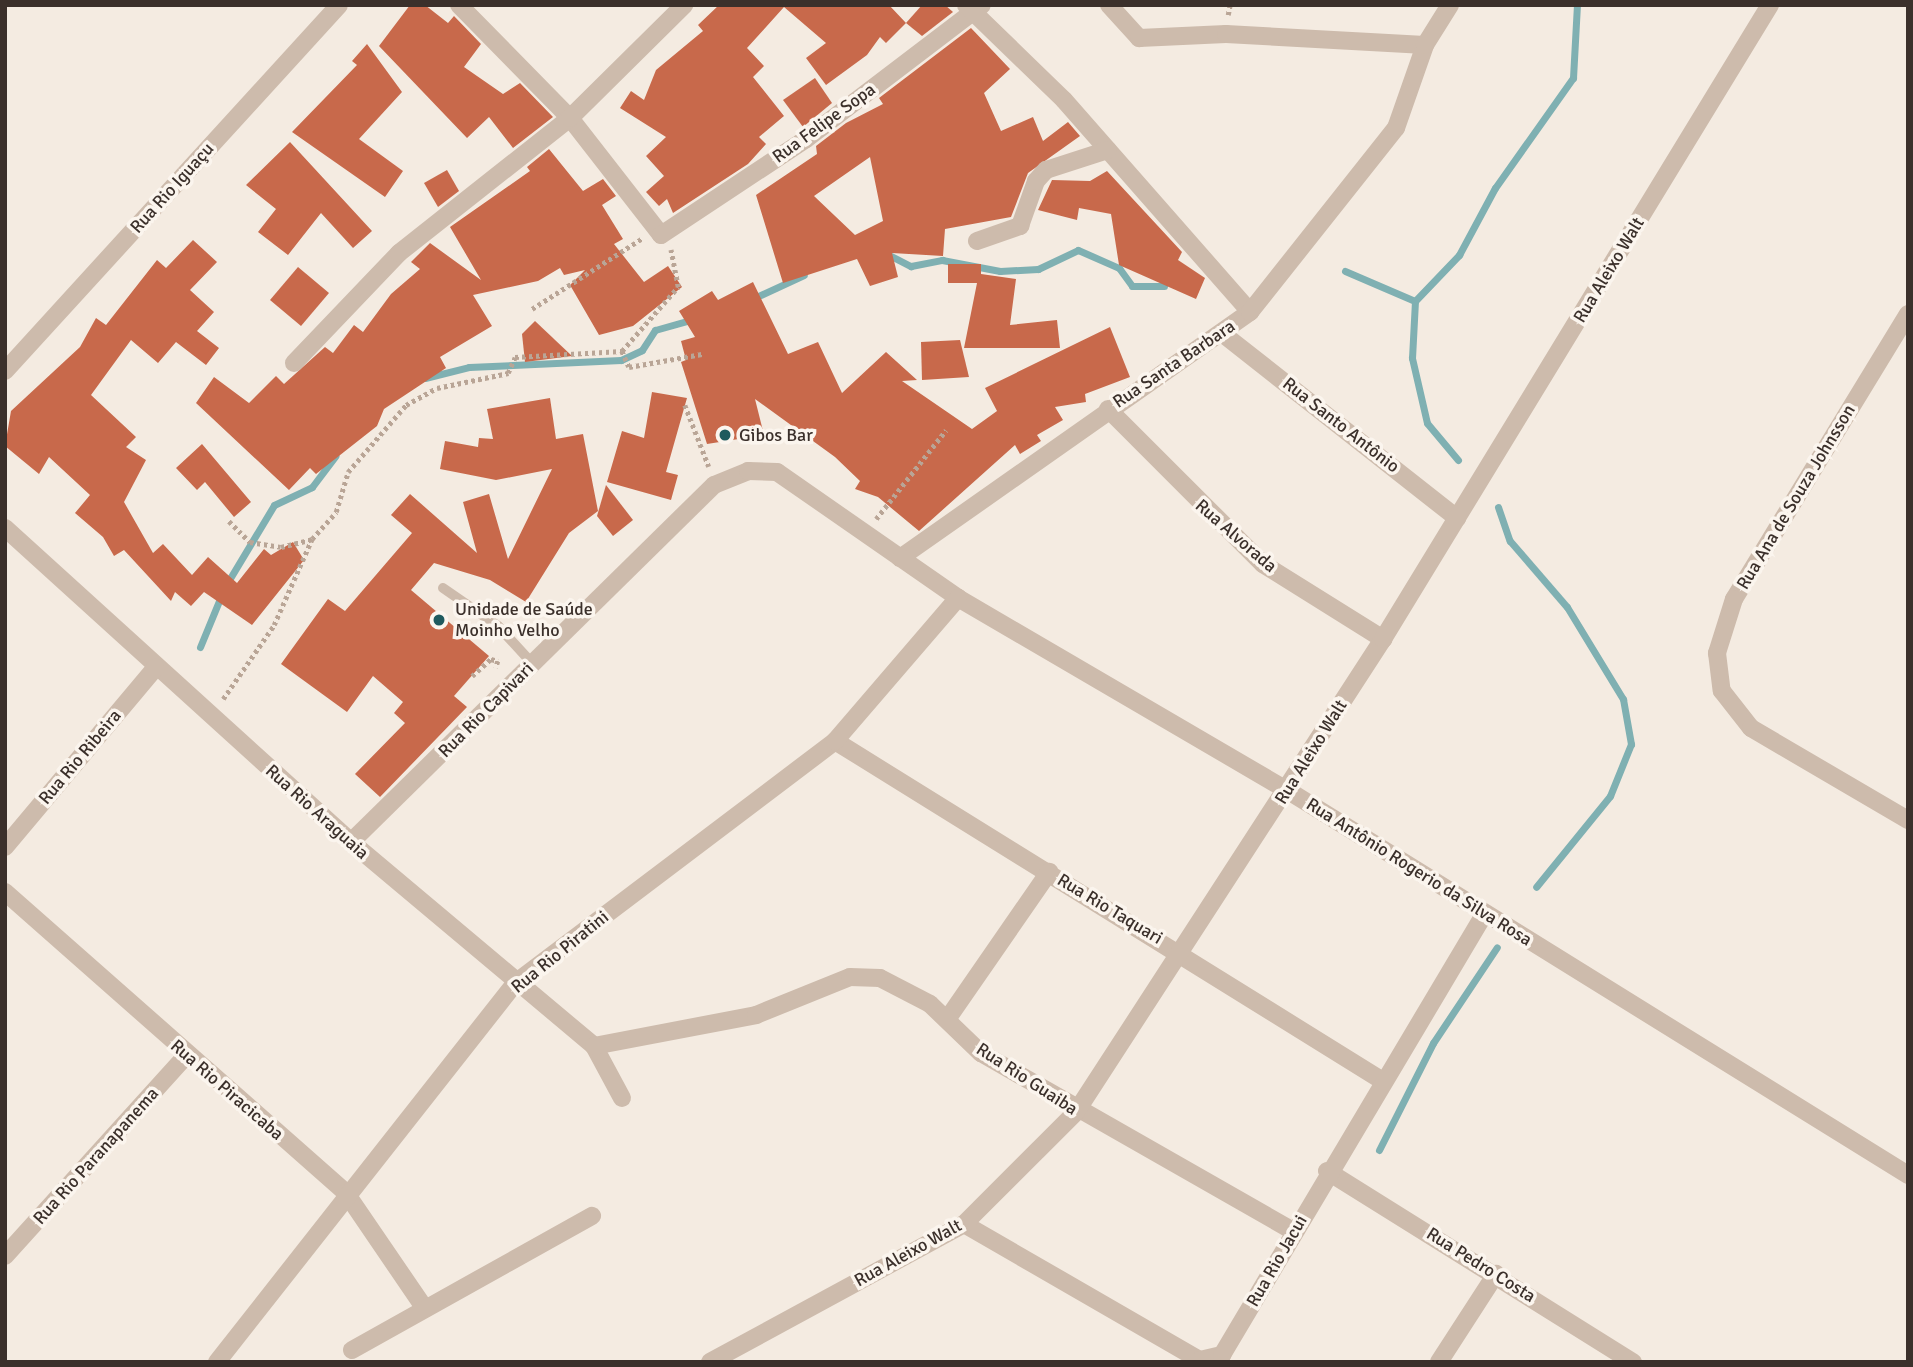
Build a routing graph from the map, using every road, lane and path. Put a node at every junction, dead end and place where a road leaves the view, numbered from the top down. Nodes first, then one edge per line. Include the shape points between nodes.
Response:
1 (339, 5) edge
2 (459, 5) edge
3 (684, 5) edge
4 (1109, 5) edge
5 (1450, 5) edge
6 (1770, 5) edge
7 (974, 8) edge
8 (1425, 45) junction
9 (570, 118) junction
10 (1108, 150) junction
11 (659, 231) junction
12 (977, 241) dead end
13 (675, 257) dead end
14 (532, 309) dead end
15 (1250, 312) junction
16 (1908, 314) edge
17 (1223, 334) junction
18 (623, 354) junction
19 (702, 354) dead end
20 (294, 363) dead end
21 (5, 371) edge
22 (685, 405) dead end
23 (1108, 409) junction
24 (946, 430) dead end
25 (748, 471) joint
26 (714, 485) junction
27 (1458, 518) junction
28 (229, 521) dead end
29 (5, 528) edge
30 (865, 534) junction
31 (312, 539) junction
32 (900, 558) junction
33 (443, 588) dead end
34 (958, 598) junction
35 (1382, 639) junction
36 (533, 664) junction
37 (155, 668) junction
38 (210, 717) junction
39 (835, 741) junction
40 (1287, 790) junction
41 (1908, 820) edge
42 (351, 842) junction
43 (5, 847) edge
44 (1049, 872) junction
45 (5, 892) edge
46 (1485, 913) junction
47 (1184, 954) junction
48 (514, 985) junction
49 (948, 1018) junction
50 (594, 1046) junction
51 (186, 1055) junction
52 (1383, 1081) junction
53 (622, 1098) dead end
54 (1076, 1112) junction
55 (1327, 1171) junction
56 (1908, 1175) edge
57 (346, 1193) junction
58 (592, 1216) dead end
59 (964, 1224) junction
60 (1295, 1233) junction
61 (5, 1256) edge
62 (1496, 1274) junction
63 (425, 1309) junction
64 (352, 1350) dead end
65 (217, 1362) edge
66 (710, 1362) edge
67 (1439, 1362) edge
68 (1633, 1362) edge

1 - 21 street, Rua Rio Iguaçu
2 - 9 street
3 - 9 street
4 - 8 street via 1139,38 1226,34
5 - 8 street, Rua Santa Barbara
6 - 27 street, Rua Aleixo Walt
7 - 10 street
7 - 11 street, Rua Felipe Sopa via 806,139
8 - 15 street, Rua Santa Barbara via 1396,128
9 - 11 street
9 - 20 street via 399,253
10 - 12 street via 1046,170 1036,181 1020,226
10 - 15 street
11 - 14 path
13 - 18 path via 671,273 677,288
15 - 17 street, Rua Santa Barbara
16 - 41 street, Rua Ana de Souza Johnsson via 1734,599 1717,653 1722,691 1751,729
17 - 23 street, Rua Santa Barbara
17 - 27 street, Rua Santo Antônio
18 - 19 path via 629,367
18 - 31 path via 515,357 508,373 449,384 406,405 348,472 336,512
22 - 26 path
23 - 32 street, Rua Santa Barbara
23 - 35 street, Rua Alvorada via 1263,564
24 - 30 path
25 - 26 street, Rua Rio Capivari
25 - 30 street, Rua Antônio Rogerio da Silva Rosa via 776,472
26 - 36 street, Rua Rio Capivari
27 - 35 street, Rua Aleixo Walt
28 - 31 path via 250,542 281,547
29 - 37 street, Rua Rio Araguaia
30 - 32 street, Rua Antônio Rogerio da Silva Rosa
31 - 38 path via 274,625
32 - 34 street, Rua Antônio Rogerio da Silva Rosa
33 - 36 lane via 498,626
34 - 39 street, Rua Rio Piratini
34 - 40 street, Rua Antônio Rogerio da Silva Rosa
35 - 40 street, Rua Aleixo Walt
36 - 42 street, Rua Rio Capivari
37 - 38 street, Rua Rio Araguaia
37 - 43 street, Rua Rio Ribeira
38 - 42 street, Rua Rio Araguaia
39 - 44 street, Rua Rio Taquari
39 - 48 street, Rua Rio Piratini
40 - 46 street, Rua Antônio Rogerio da Silva Rosa
40 - 47 street, Rua Aleixo Walt
42 - 48 street, Rua Rio Araguaia
44 - 47 street, Rua Rio Taquari
44 - 49 street
45 - 51 street, Rua Rio Piracicaba
46 - 52 street, Rua Rio Jacui
46 - 56 street, Rua Antônio Rogerio da Silva Rosa
47 - 52 street, Rua Rio Taquari
47 - 54 street, Rua Aleixo Walt
48 - 50 street, Rua Rio Araguaia
48 - 57 street, Rua Rio Piratini
49 - 50 street, Rua Rio Guaiba via 898,985 850,977 756,1015
49 - 54 street, Rua Rio Guaiba via 981,1053
50 - 53 street, Rua Rio Araguaia
51 - 57 street, Rua Rio Piracicaba
51 - 61 street, Rua Rio Paranapanema
52 - 55 street, Rua Rio Jacui
54 - 59 street, Rua Aleixo Walt
54 - 60 street, Rua Rio Guaiba
55 - 60 street, Rua Rio Jacui
55 - 62 street, Rua Pedro Costa
57 - 63 street, Rua Rio Piracicaba
57 - 65 street, Rua Rio Piratini
58 - 63 street
59 - 60 street, Rua Rio Jacui via 1200,1360 1223,1355
59 - 66 street, Rua Aleixo Walt
62 - 67 street
62 - 68 street, Rua Pedro Costa
63 - 64 street

